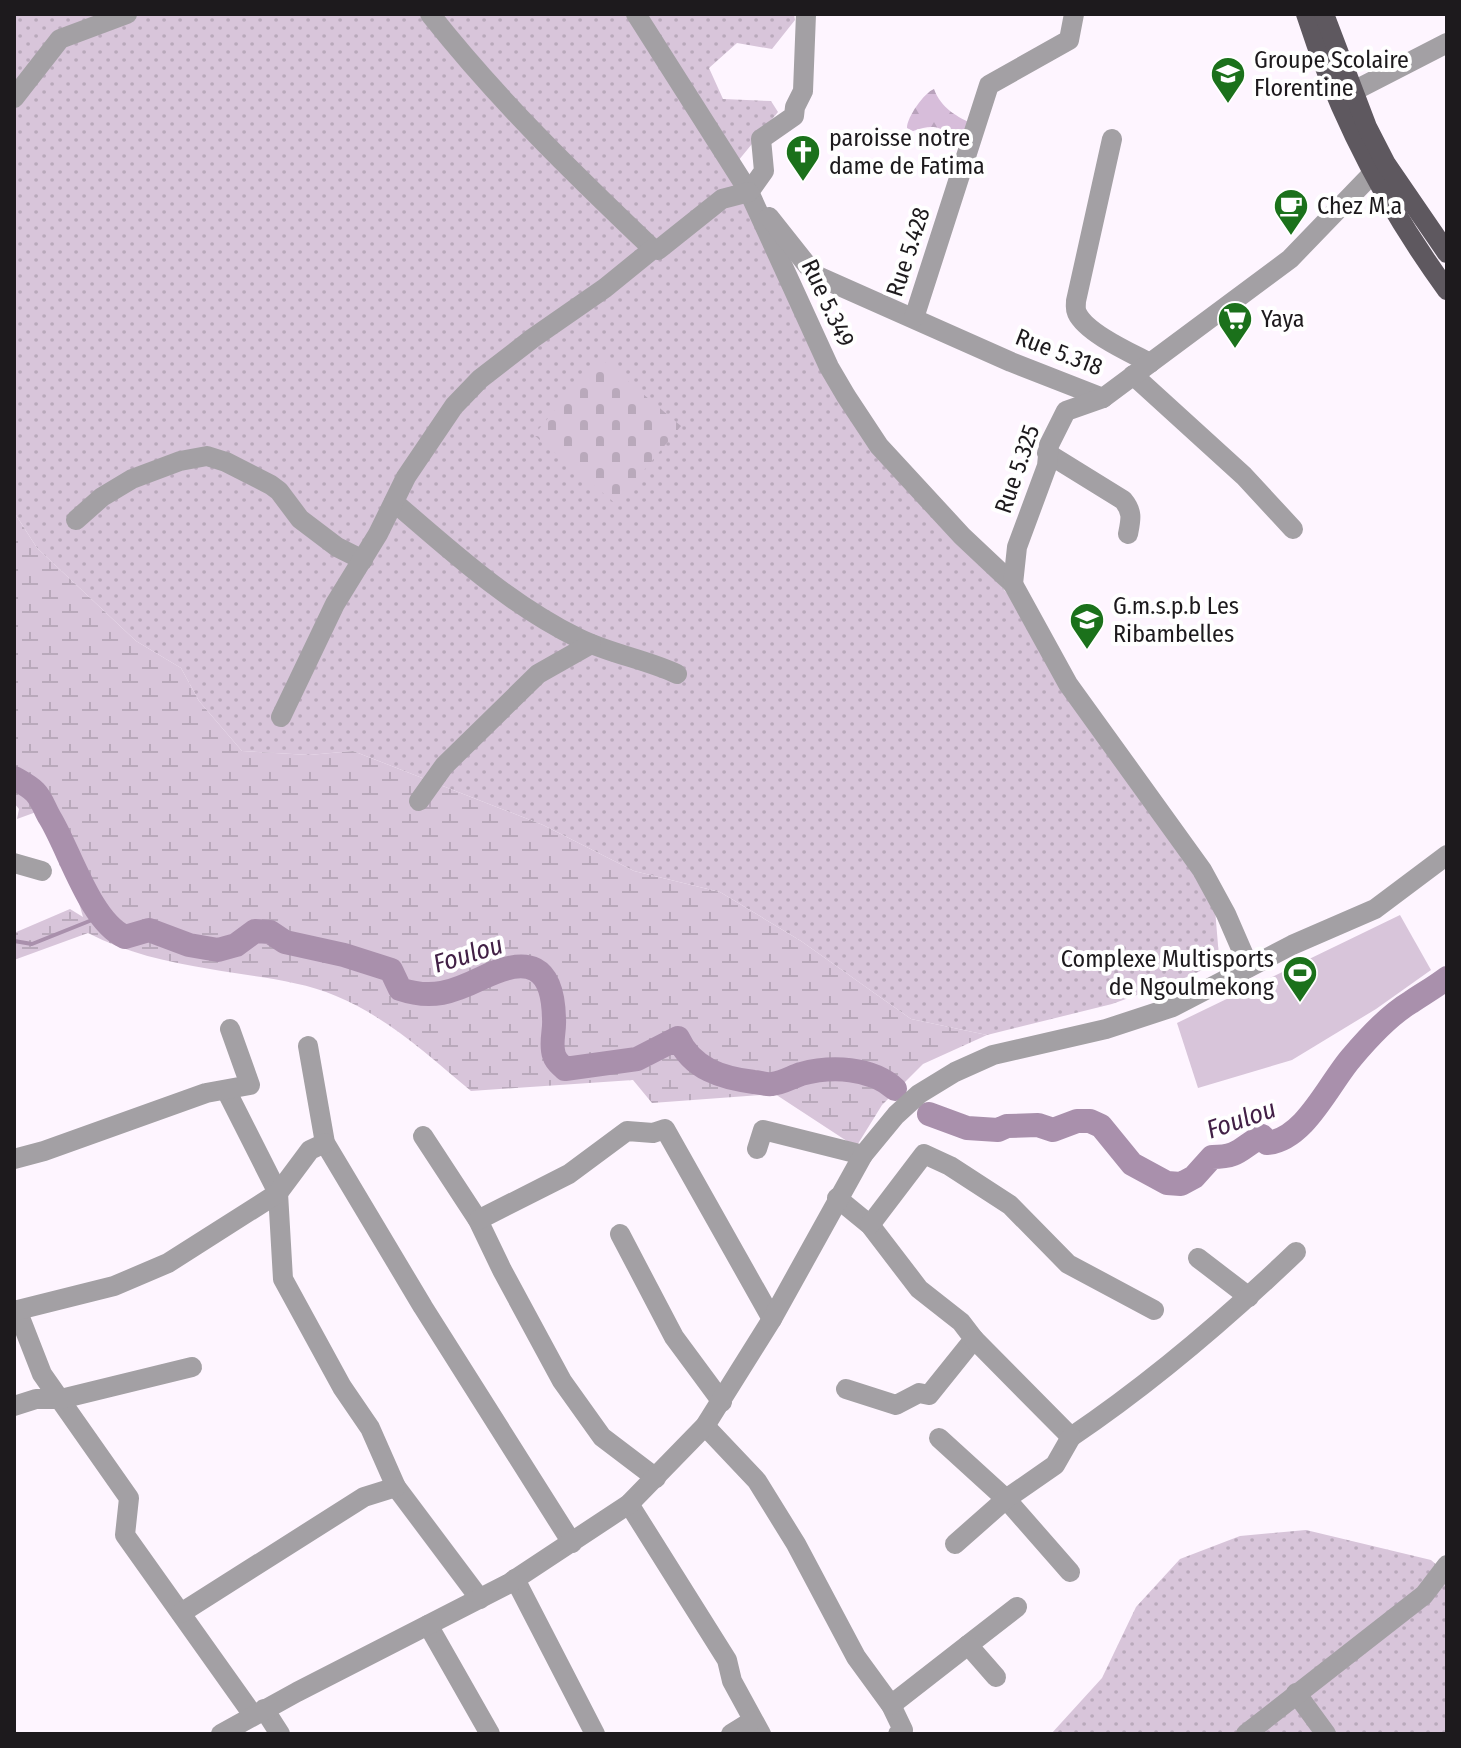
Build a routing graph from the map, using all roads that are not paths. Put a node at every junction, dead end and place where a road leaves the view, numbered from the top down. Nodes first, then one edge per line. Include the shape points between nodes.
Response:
1 (127, 14) edge
2 (430, 14) edge
3 (636, 14) edge
4 (806, 14) edge
5 (1074, 14) edge
6 (1306, 14) edge
7 (1324, 14) edge
8 (1447, 43) edge
9 (1344, 96) junction
10 (14, 98) edge
11 (1112, 139) dead end
12 (1380, 168) junction
13 (749, 192) junction
14 (653, 249) junction
15 (1447, 253) edge
16 (1447, 290) edge
17 (914, 318) junction
18 (1150, 363) junction
19 (1133, 375) junction
20 (1103, 398) junction
21 (1047, 453) junction
22 (394, 502) junction
23 (76, 520) dead end
24 (1293, 529) dead end
25 (1128, 534) dead end
26 (363, 560) junction
27 (1013, 584) junction
28 (591, 644) junction
29 (677, 674) dead end
30 (281, 717) dead end
31 (419, 801) dead end
32 (1447, 855) edge
33 (14, 863) edge
34 (42, 871) dead end
35 (1249, 967) junction
36 (230, 1029) dead end
37 (308, 1046) dead end
38 (226, 1090) junction
39 (423, 1136) dead end
40 (325, 1143) junction
41 (757, 1149) dead end
42 (863, 1155) junction
43 (14, 1159) edge
44 (278, 1193) junction
45 (837, 1198) junction
46 (478, 1220) junction
47 (870, 1225) junction
48 (620, 1234) dead end
49 (1296, 1252) dead end
50 (1198, 1258) dead end
51 (1249, 1297) junction
52 (1154, 1310) dead end
53 (15, 1311) edge
54 (772, 1319) junction
55 (974, 1339) junction
56 (192, 1367) dead end
57 (846, 1389) dead end
58 (61, 1399) junction
59 (722, 1402) junction
60 (14, 1406) edge
61 (705, 1426) junction
62 (1071, 1437) junction
63 (939, 1438) dead end
64 (656, 1478) junction
65 (396, 1487) junction
66 (1006, 1499) junction
67 (629, 1504) junction
68 (572, 1543) junction
69 (955, 1544) dead end
70 (1447, 1565) edge
71 (1070, 1572) dead end
72 (515, 1579) junction
73 (480, 1599) junction
74 (1017, 1607) dead end
75 (181, 1613) junction
76 (428, 1625) junction
77 (968, 1645) junction
78 (996, 1677) dead end
79 (1296, 1693) junction
80 (891, 1705) junction
81 (258, 1712) junction
82 (756, 1728) edge
83 (221, 1734) edge
84 (280, 1734) edge
85 (490, 1734) edge
86 (595, 1734) edge
87 (731, 1734) edge
88 (898, 1734) edge
89 (1246, 1734) edge
90 (1326, 1734) edge

1 - 10 street via 60,39
2 - 14 street via 549,151
3 - 13 street, Rue 5.349
4 - 13 street via 803,91 794,116 761,139 764,171
5 - 17 street, Rue 5.428 via 1069,40 989,85
6 - 9 main road
7 - 9 main road
8 - 9 street
9 - 12 main road
11 - 18 street via 1077,313 1089,327
12 - 15 main road
12 - 16 main road via 1412,243
12 - 18 street, Rue 5.318 via 1290,259
13 - 14 street via 722,199
13 - 17 street, Rue 5.318 via 815,275
13 - 27 street, Rue 5.349 via 829,367 871,434 962,536
14 - 22 street via 480,379 446,417
17 - 20 street, Rue 5.318
18 - 19 street, Rue 5.318
19 - 20 street, Rue 5.318
19 - 24 street via 1244,476
20 - 21 street, Rue 5.325 via 1066,411
21 - 25 street via 1123,500 1132,517
21 - 27 street, Rue 5.325 via 1017,547
22 - 26 street
22 - 28 street via 503,593
23 - 26 street via 132,479 207,456 271,485 300,519
26 - 30 street via 335,604
27 - 35 street, Rue 5.349 via 1068,684 1202,870
28 - 29 street
28 - 31 street via 538,674 444,766
32 - 35 street via 1375,909
33 - 34 street
35 - 42 street via 1173,1007 993,1055 955,1072 919,1094
36 - 38 street via 250,1085
37 - 40 street
38 - 43 street
38 - 44 street
39 - 46 street
40 - 44 street via 310,1150
40 - 68 street
41 - 42 street via 763,1130
42 - 45 street
44 - 53 street via 168,1263 114,1286
44 - 65 street via 283,1279 370,1428
45 - 47 street
45 - 54 street
46 - 54 street via 569,1174 627,1131 665,1129
46 - 64 street via 562,1381 602,1437
47 - 52 street via 924,1154 1010,1205 1068,1264
47 - 55 street via 919,1289
48 - 59 street via 674,1337
49 - 51 street
50 - 51 street
51 - 62 street
53 - 58 street via 42,1374
54 - 59 street
55 - 57 street via 929,1395 919,1393 896,1405
55 - 62 street
56 - 58 street
58 - 60 street
58 - 75 street via 129,1498 125,1535
59 - 61 street
61 - 64 street
61 - 80 street via 757,1481 856,1657
62 - 66 street via 1055,1465
63 - 66 street
64 - 67 street
65 - 73 street
65 - 75 street via 364,1497
66 - 69 street
66 - 71 street
67 - 68 street
67 - 82 street via 727,1660
68 - 72 street
70 - 79 street via 1424,1595
72 - 73 street
72 - 86 street
73 - 76 street
74 - 77 street
75 - 81 street
76 - 81 street
76 - 85 street
77 - 78 street
77 - 80 street
79 - 89 street
79 - 90 street
80 - 88 street via 903,1730
81 - 83 street
81 - 84 street
82 - 87 street

